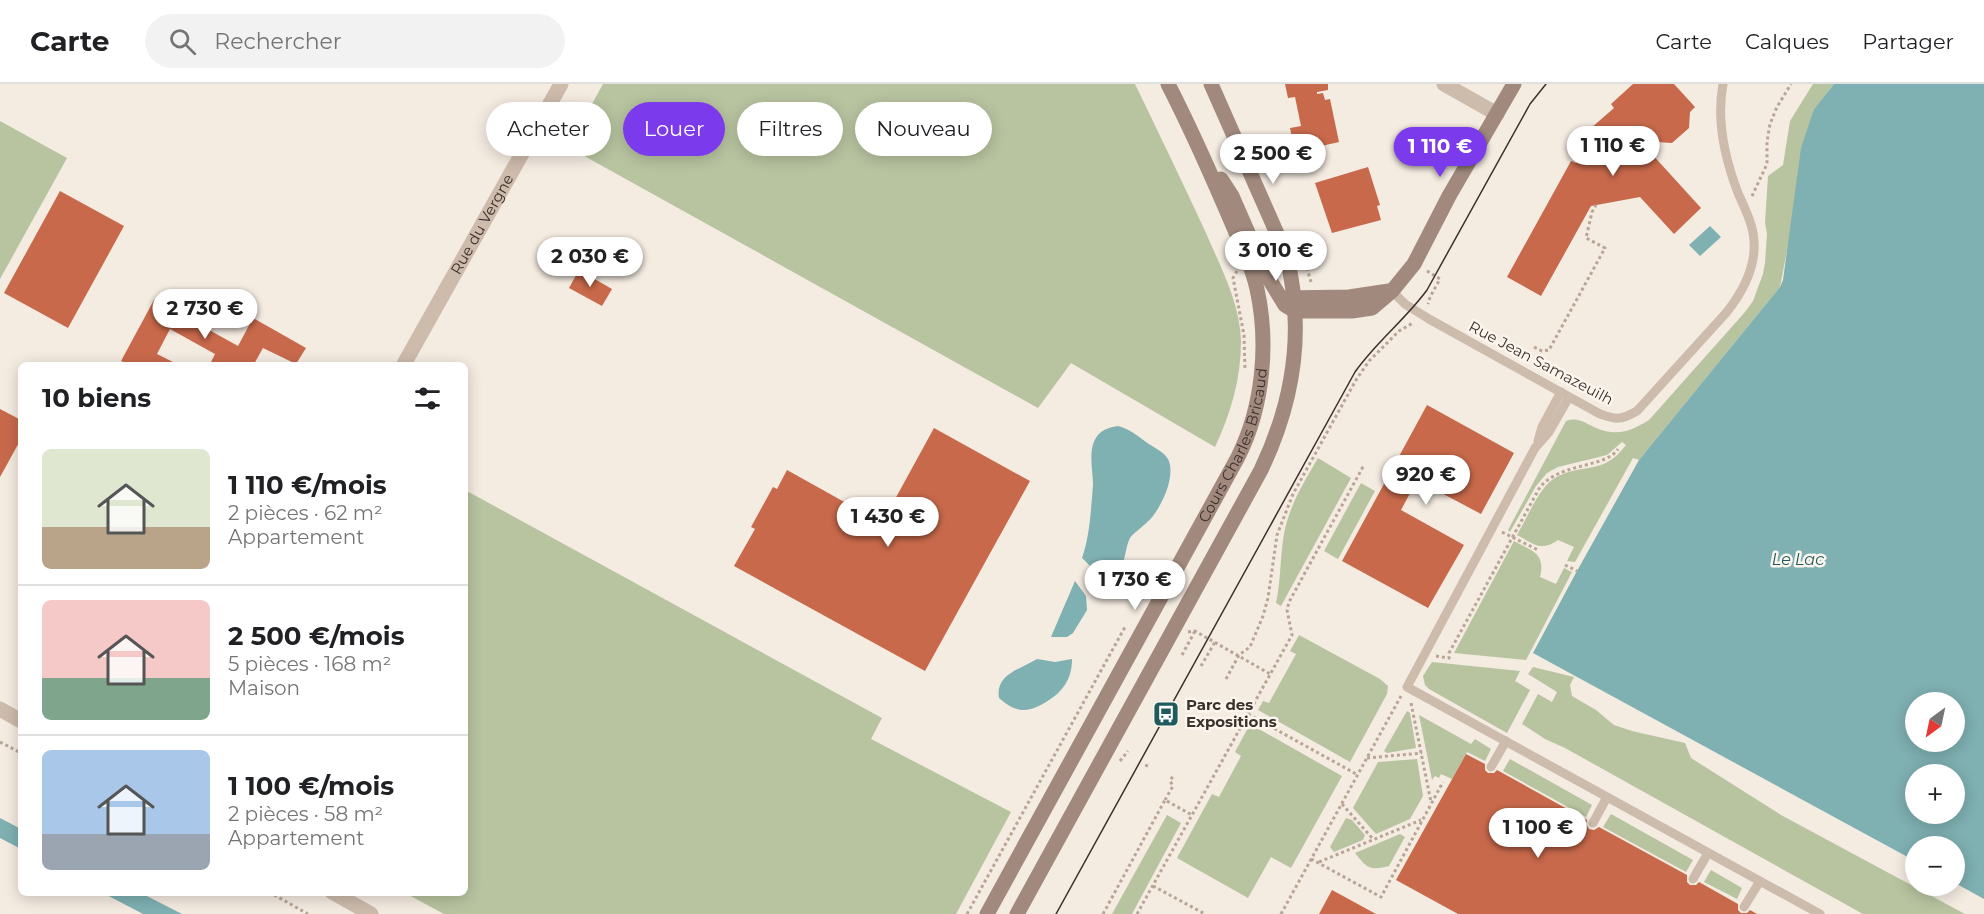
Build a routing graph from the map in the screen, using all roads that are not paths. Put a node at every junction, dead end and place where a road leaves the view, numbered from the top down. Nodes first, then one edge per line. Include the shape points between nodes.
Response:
1 (561, 84) edge
2 (1168, 84) edge
3 (1211, 84) edge
4 (1444, 84) edge
5 (1514, 84) edge
6 (1723, 84) edge
7 (1497, 114) junction
8 (1199, 145) junction
9 (1392, 291) junction
10 (1259, 300) junction
11 (1290, 302) junction
12 (405, 362) edge
13 (1565, 395) junction
14 (0, 709) edge
15 (18, 719) edge
16 (1506, 741) junction
17 (1491, 767) dead end
18 (1607, 797) junction
19 (1593, 823) dead end
20 (1708, 853) junction
21 (1693, 879) dead end
22 (1760, 881) junction
23 (339, 896) edge
24 (1744, 907) dead end
25 (371, 914) edge
26 (987, 914) edge
27 (1017, 914) edge
28 (1820, 914) edge

1 - 12 street, Rue du Vergne
2 - 8 main road, Cours Charles Bricaud
3 - 11 main road, Cours Charles Bricaud via 1286,254
4 - 7 street
5 - 7 main road
6 - 13 lane, Rue Jean Samazeuilh via 1723,140 1755,242 1747,282 1726,313 1637,411 1624,419 1613,419
7 - 9 main road via 1414,264
8 - 10 main road, Cours Charles Bricaud via 1250,266
8 - 11 main road
9 - 11 main road via 1372,308 1352,311
9 - 13 lane, Rue Jean Samazeuilh via 1421,315
10 - 11 main road
10 - 26 main road, Cours Charles Bricaud via 1261,382 1246,441
11 - 27 main road, Cours Charles Bricaud via 1295,340 1292,376 1273,446
13 - 16 lane via 1549,432 1538,444 1407,687
14 - 15 street
16 - 17 lane
16 - 18 lane
18 - 19 lane
18 - 20 lane
20 - 21 lane
20 - 22 lane
22 - 24 lane
22 - 28 lane
23 - 25 street

